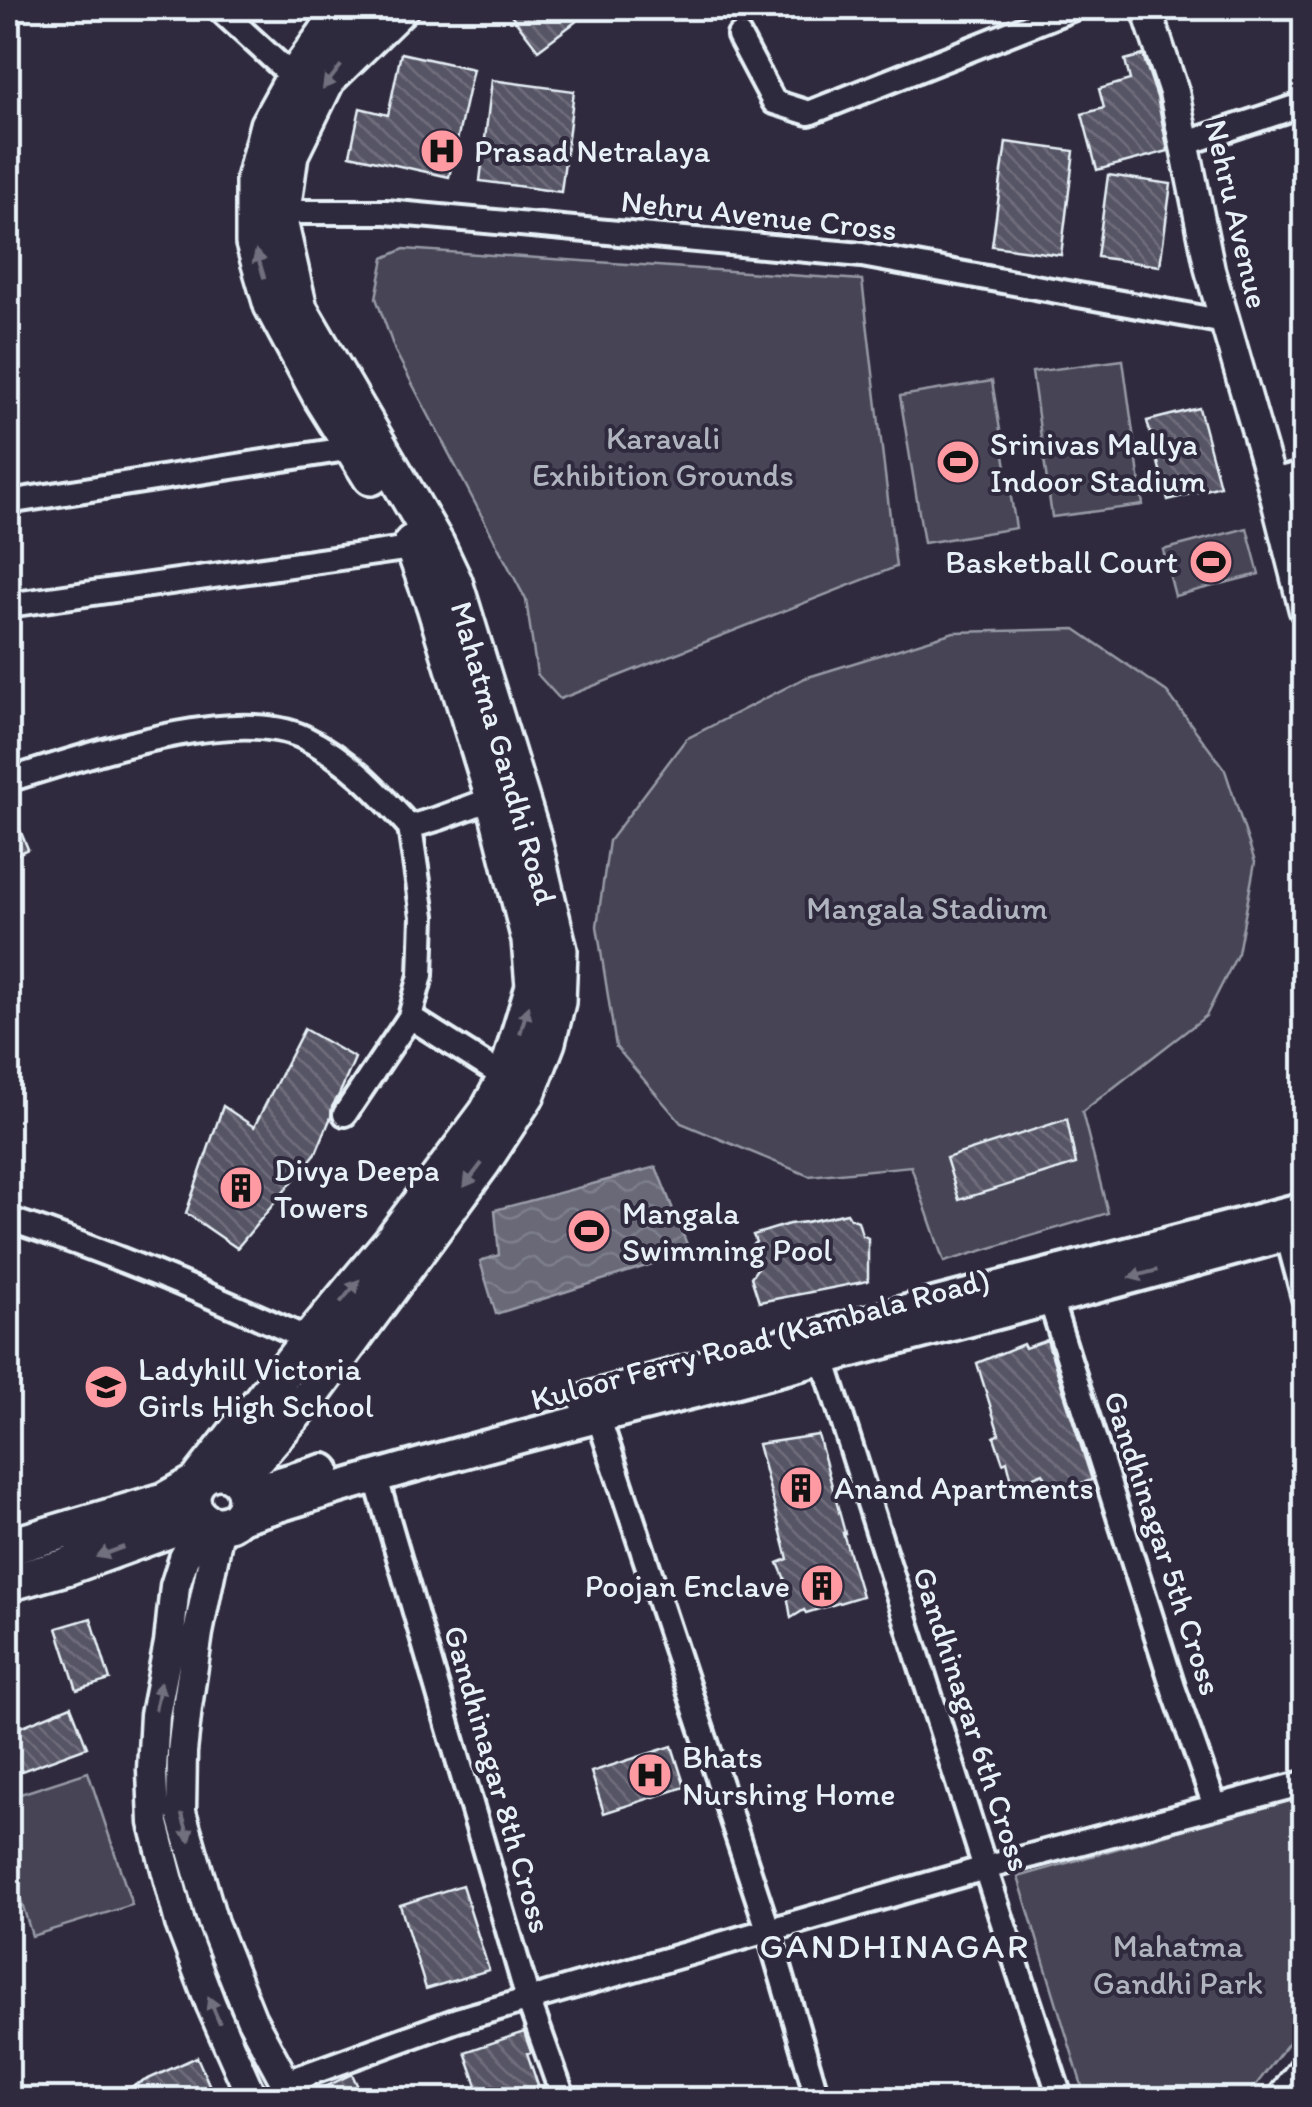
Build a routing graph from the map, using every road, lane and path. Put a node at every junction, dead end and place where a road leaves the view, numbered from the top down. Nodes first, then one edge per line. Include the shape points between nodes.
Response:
1 (218, 8) edge
2 (356, 8) edge
3 (400, 8) edge
4 (1074, 8) edge
5 (1146, 8) edge
6 (739, 36) dead end
7 (294, 78) junction
8 (1304, 104) edge
9 (1184, 144) junction
10 (282, 212) junction
11 (1224, 322) junction
12 (353, 448) junction
13 (1304, 476) edge
14 (1272, 484) junction
15 (8, 502) edge
16 (426, 546) junction
17 (8, 605) edge
18 (1304, 610) edge
19 (8, 780) edge
20 (494, 798) junction
21 (410, 826) junction
22 (410, 1017) junction
23 (517, 1084) junction
24 (344, 1114) dead end
25 (1304, 1208) edge
26 (8, 1219) edge
27 (1296, 1233) edge
28 (1304, 1298) edge
29 (1050, 1300) junction
30 (304, 1345) junction
31 (820, 1346) junction
32 (598, 1416) junction
33 (375, 1476) junction
34 (199, 1480) junction
35 (224, 1509) junction
36 (8, 1547) edge
37 (8, 1582) edge
38 (1304, 1783) edge
39 (1216, 1806) junction
40 (985, 1868) junction
41 (210, 1913) junction
42 (180, 1923) junction
43 (768, 1929) junction
44 (528, 1999) junction
45 (1304, 2068) edge
46 (290, 2091) edge
47 (253, 2100) edge
48 (564, 2100) edge
49 (818, 2100) edge
50 (1061, 2100) edge
51 (1280, 2100) edge

1 - 7 street
2 - 7 main road, Mahatma Gandhi Road via 328,31
3 -> 10 main road, Mahatma Gandhi Road via 327,79 290,154
4 - 6 street via 810,113 774,102
5 - 9 street, Nehru Avenue
12 -> 7 main road, Mahatma Gandhi Road via 272,305 254,244 254,180 268,124
8 - 9 street
9 - 11 street, Nehru Avenue
10 - 11 street, Nehru Avenue Cross via 386,212 862,255
10 - 16 main road, Mahatma Gandhi Road via 299,309
11 - 14 street, Nehru Avenue
12 - 15 street
12 - 16 main road, Mahatma Gandhi Road
13 - 14 street
14 - 18 street, Nehru Avenue
16 - 17 street
16 - 20 main road, Mahatma Gandhi Road via 436,606
16 - 23 main road, Mahatma Gandhi Road via 454,582 532,836 559,950 558,1002 547,1042
19 - 21 street via 164,736 278,728 365,778
20 - 21 street
23 -> 20 main road, Mahatma Gandhi Road via 534,986 530,940
21 - 22 street via 424,916 421,975
22 - 23 street
22 - 24 street
30 -> 23 main road, Mahatma Gandhi Road
23 -> 35 main road, Mahatma Gandhi Road via 482,1163
25 - 31 main road, Kuloor Ferry Road (Kambala Road)
26 - 30 street via 212,1296 299,1335
27 - 28 street
27 -> 29 main road, Kuloor Ferry Road (Kambala Road)
29 - 31 main road, Kuloor Ferry Road (Kambala Road)
29 - 39 street, Gandhinagar 5th Cross
30 - 34 main road, Mahatma Gandhi Road
31 - 32 main road, Kuloor Ferry Road (Kambala Road)
31 - 35 main road, Kuloor Ferry Road (Kambala Road)
31 - 40 street, Gandhinagar 6th Cross
32 - 33 main road, Kuloor Ferry Road (Kambala Road)
32 - 43 street
33 - 35 main road, Kuloor Ferry Road (Kambala Road)
33 - 44 street, Gandhinagar 8th Cross
34 - 35 main road via 216,1470 232,1474
34 - 36 main road via 164,1501
35 -> 37 main road via 66,1568
35 -> 41 street via 182,1752 181,1812
42 -> 35 street via 154,1823 154,1715 184,1558
38 - 39 street
39 - 40 street
40 - 43 street
40 - 50 street, Gandhinagar 6th Cross
41 - 42 street
41 - 46 street via 250,2018
47 -> 42 street
43 - 44 street
43 - 49 street
44 - 46 street via 456,2020
44 - 48 street, Gandhinagar 8th Cross
45 - 51 street

